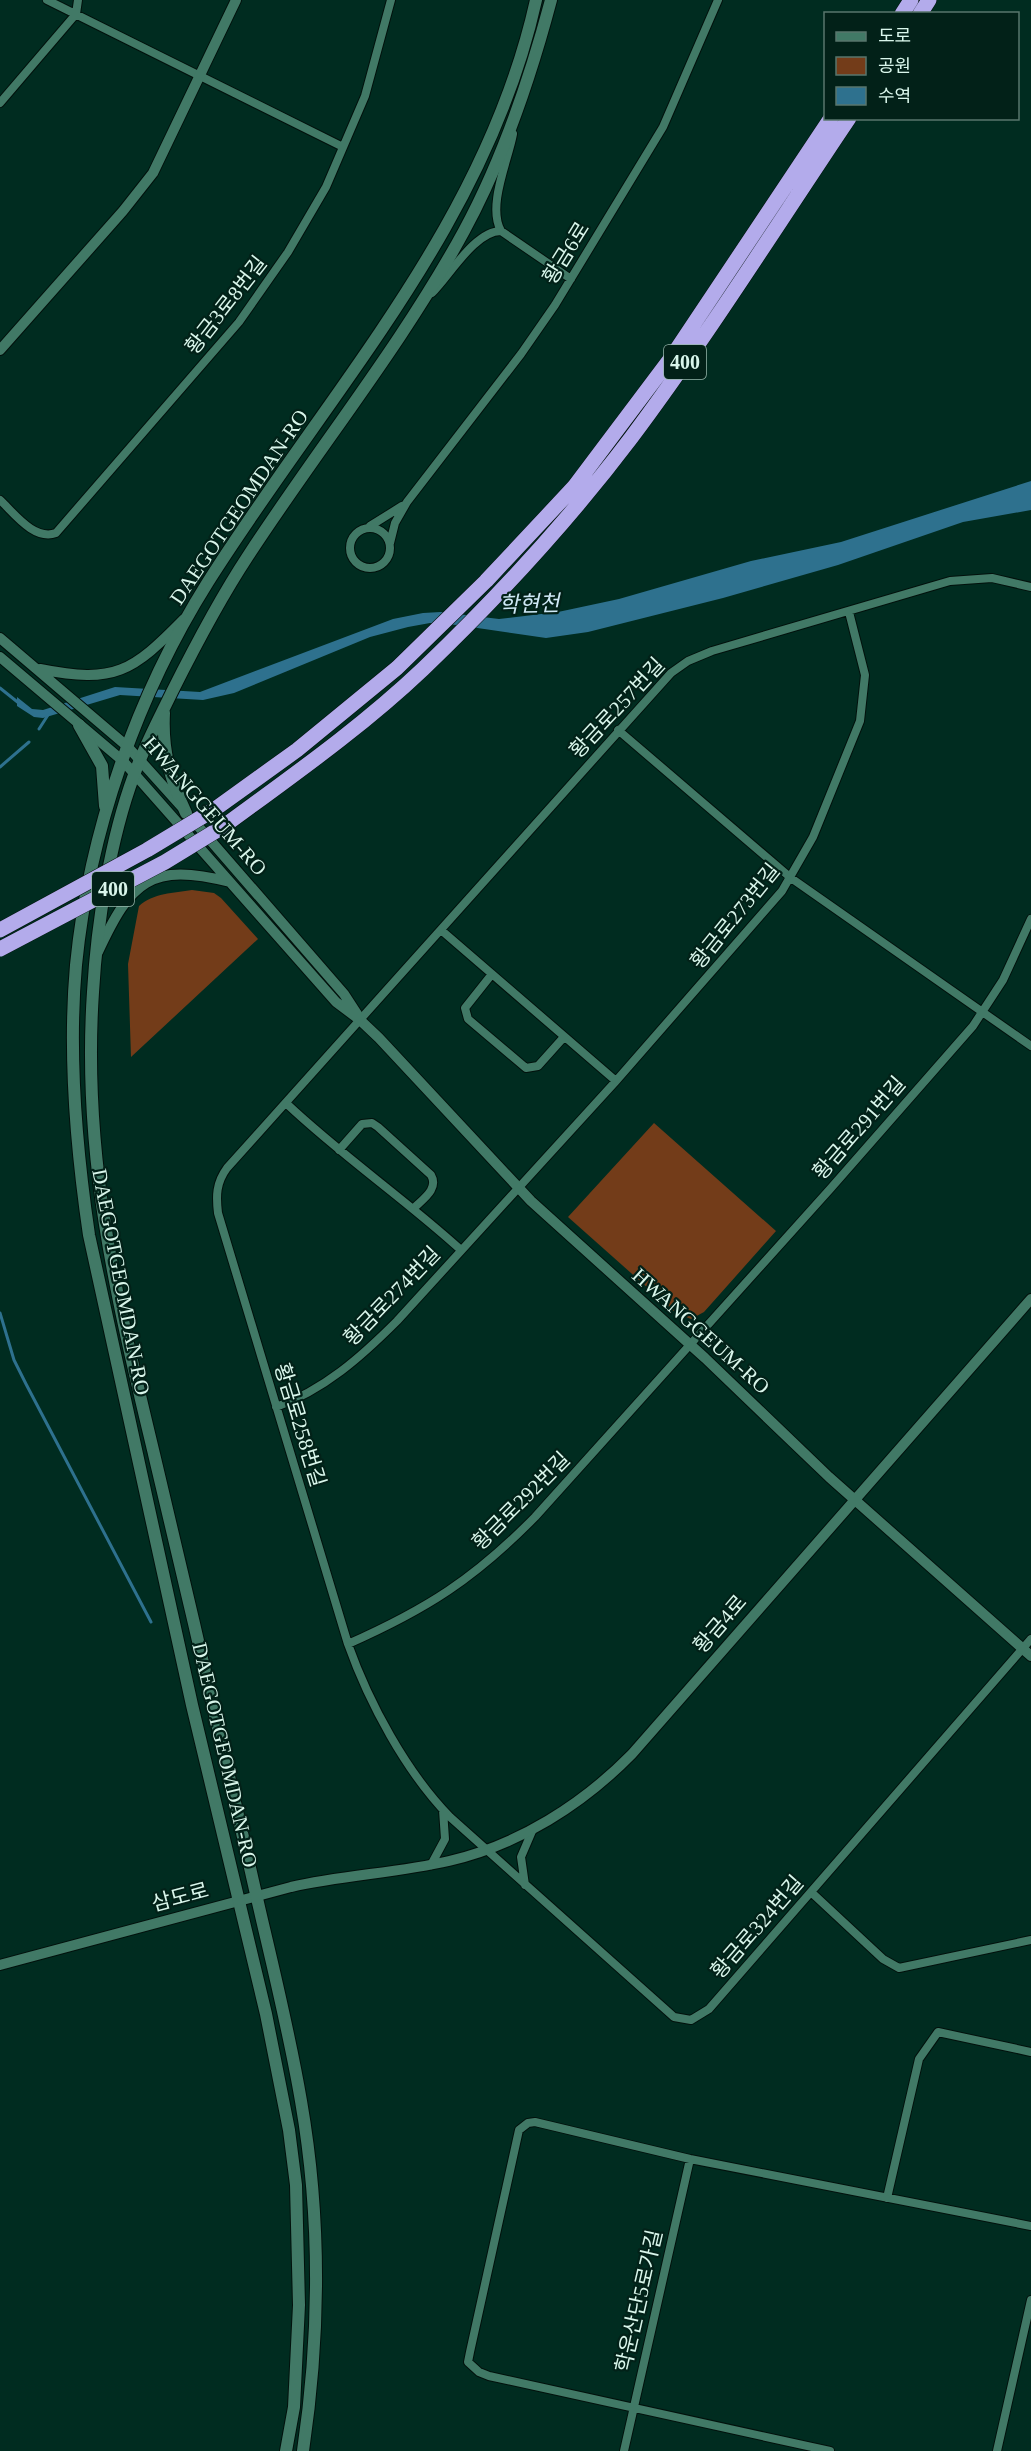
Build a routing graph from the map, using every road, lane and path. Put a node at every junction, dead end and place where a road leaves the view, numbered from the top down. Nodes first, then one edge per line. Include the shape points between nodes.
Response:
1 (47, 0) edge
2 (78, 0) edge
3 (236, 0) edge
4 (391, 0) edge
5 (536, 0) edge
6 (551, 0) edge
7 (718, 0) edge
8 (76, 14) junction
9 (199, 76) junction
10 (0, 103) edge
11 (517, 106) junction
12 (830, 120) edge
13 (848, 120) edge
14 (343, 147) junction
15 (501, 231) junction
16 (571, 279) junction
17 (418, 306) junction
18 (0, 351) edge
19 (0, 500) edge
20 (407, 502) junction
21 (368, 527) junction
22 (390, 543) junction
23 (1031, 587) edge
24 (190, 612) junction
25 (849, 612) junction
26 (0, 638) edge
27 (0, 657) edge
28 (37, 669) junction
29 (162, 716) junction
30 (79, 725) joint
31 (618, 730) junction
32 (90, 738) junction
33 (128, 747) junction
34 (140, 760) junction
35 (123, 761) junction
36 (134, 774) junction
37 (186, 813) junction
38 (105, 819) junction
39 (791, 878) junction
40 (230, 882) junction
41 (1031, 919) edge
42 (0, 930) edge
43 (441, 930) junction
44 (0, 949) edge
45 (96, 955) junction
46 (492, 974) junction
47 (983, 1012) junction
48 (360, 1020) junction
49 (564, 1037) junction
50 (1031, 1046) edge
51 (616, 1081) junction
52 (287, 1104) junction
53 (339, 1150) junction
54 (519, 1189) junction
55 (414, 1208) junction
56 (461, 1251) junction
57 (1031, 1299) edge
58 (690, 1344) junction
59 (276, 1407) junction
60 (855, 1500) junction
61 (1031, 1640) edge
62 (348, 1644) junction
63 (1027, 1652) edge
64 (442, 1809) junction
65 (533, 1829) junction
66 (485, 1850) junction
67 (431, 1865) junction
68 (372, 1873) joint
69 (525, 1885) junction
70 (811, 1892) junction
71 (257, 1897) junction
72 (239, 1901) junction
73 (1031, 1940) edge
74 (0, 1965) edge
75 (1031, 2052) edge
76 (690, 2160) junction
77 (887, 2198) junction
78 (1031, 2226) edge
79 (1031, 2300) edge
80 (633, 2408) junction
81 (286, 2451) edge
82 (303, 2451) edge
83 (624, 2451) edge
84 (830, 2451) edge
85 (998, 2451) edge

1 - 8 street
2 - 8 street
3 - 9 street
4 - 14 street, 황금3로8번길 via 365,96
5 - 24 main road, DAEGOTGEOMDAN-RO via 493,131 450,222 382,333 249,520
6 - 11 main road, DAEGOTGEOMDAN-RO
7 - 16 street, 황금6로 via 663,127
8 - 9 street
8 - 10 street
9 - 14 street
9 - 18 street via 140,192
11 - 15 street via 496,203
11 - 17 main road, DAEGOTGEOMDAN-RO via 482,196
12 - 42 highway, 400, bridge via 671,358 574,487 398,668 297,750 214,809
13 - 44 highway, 400, bridge via 630,440 501,591 422,670 310,763 224,825 165,862
14 - 19 street, 황금3로8번길 via 326,187 288,252 239,322 60,529 49,535 35,531
15 - 16 street
15 - 17 street via 487,233 476,242
16 - 20 street, 황금6로 via 521,354
17 - 29 main road, DAEGOTGEOMDAN-RO via 248,556 178,679
20 - 21 street via 388,518
20 - 22 street
21 - 22 street via 380,530
21 - 22 street via 356,532 350,544 357,564 370,568 383,563
23 - 25 street, 황금로257번길 via 992,578 966,579
24 - 28 street via 151,652 123,669 81,676
24 - 33 main road, DAEGOTGEOMDAN-RO
25 - 31 street, 황금로257번길 via 720,648 688,662 662,682
25 - 39 street, 황금로273번길 via 864,663 864,707 830,800
26 - 28 street, HWANGGEUM-RO
27 - 30 street
28 - 33 street, HWANGGEUM-RO
29 - 34 main road, DAEGOTGEOMDAN-RO
29 - 37 main road via 168,771
30 - 32 main road
31 - 39 street
31 - 43 street, 황금로257번길
32 - 35 street, HWANGGEUM-RO
32 - 38 main road via 104,774
33 - 34 street, HWANGGEUM-RO
33 - 35 main road, DAEGOTGEOMDAN-RO
34 - 36 main road, DAEGOTGEOMDAN-RO
34 - 37 street, HWANGGEUM-RO
35 - 36 street, HWANGGEUM-RO
35 - 38 main road, DAEGOTGEOMDAN-RO
36 - 40 street, HWANGGEUM-RO
36 - 45 main road, DAEGOTGEOMDAN-RO via 110,869
37 - 48 street, HWANGGEUM-RO via 344,994
38 - 72 main road, DAEGOTGEOMDAN-RO via 82,916 76,967 74,1074 79,1166 104,1312
39 - 47 street
39 - 51 street, 황금로273번길 via 742,940
40 - 45 street via 188,872 153,879 125,902
40 - 48 street, HWANGGEUM-RO via 336,1002
41 - 47 street, 황금로291번길 via 1010,968
43 - 46 street
43 - 48 street, 황금로257번길
45 - 71 main road, DAEGOTGEOMDAN-RO via 91,1025 92,1103 100,1205 112,1277
46 - 49 street
46 - 49 street via 465,1008 465,1016 476,1026 523,1067 531,1069
47 - 50 street
47 - 58 street, 황금로291번길
48 - 52 street, 황금로258번길
48 - 54 street, HWANGGEUM-RO
49 - 51 street
51 - 54 street, 황금로273번길
52 - 53 street
52 - 59 street, 황금로258번길 via 220,1177 216,1199
53 - 55 street
53 - 55 street via 362,1124 378,1127 435,1182
54 - 56 street, 황금로274번길
54 - 58 street, HWANGGEUM-RO
55 - 56 street
56 - 59 street, 황금로274번길 via 361,1356 309,1395
57 - 60 street, 황금4로
58 - 60 street, HWANGGEUM-RO
58 - 62 street, 황금로292번길 via 550,1500 492,1558 421,1610
59 - 62 street, 황금로258번길
60 - 63 street, HWANGGEUM-RO
60 - 65 street, 황금4로 via 632,1754 583,1798
61 - 63 street, 황금로324번길
62 - 64 street, 황금로258번길 via 364,1684 399,1747 421,1784
63 - 70 street, 황금로324번길
64 - 66 street, 황금로258번길
64 - 67 street via 446,1832
65 - 66 street, 황금4로
65 - 69 street via 521,1857
66 - 67 street, 황금4로
66 - 69 street, 황금로324번길
67 - 68 street, 황금4로
68 - 71 street, 삼도로 via 327,1879
69 - 70 street, 황금로324번길 via 674,2017 685,2020 697,2019 709,2008
70 - 73 street via 883,1959 899,1968
71 - 72 street, 삼도로
71 - 82 main road, DAEGOTGEOMDAN-RO via 302,2104 312,2190 316,2295
72 - 74 street, 삼도로
72 - 81 main road, DAEGOTGEOMDAN-RO via 290,2130 296,2186 299,2305 294,2407
75 - 77 street via 938,2032 931,2038 919,2059
76 - 77 street
76 - 80 street, 학운산단5로가길
76 - 80 street via 535,2122 519,2130 468,2362 489,2376
77 - 78 street
79 - 85 street
80 - 83 street, 학운산단5로가길
80 - 84 street

